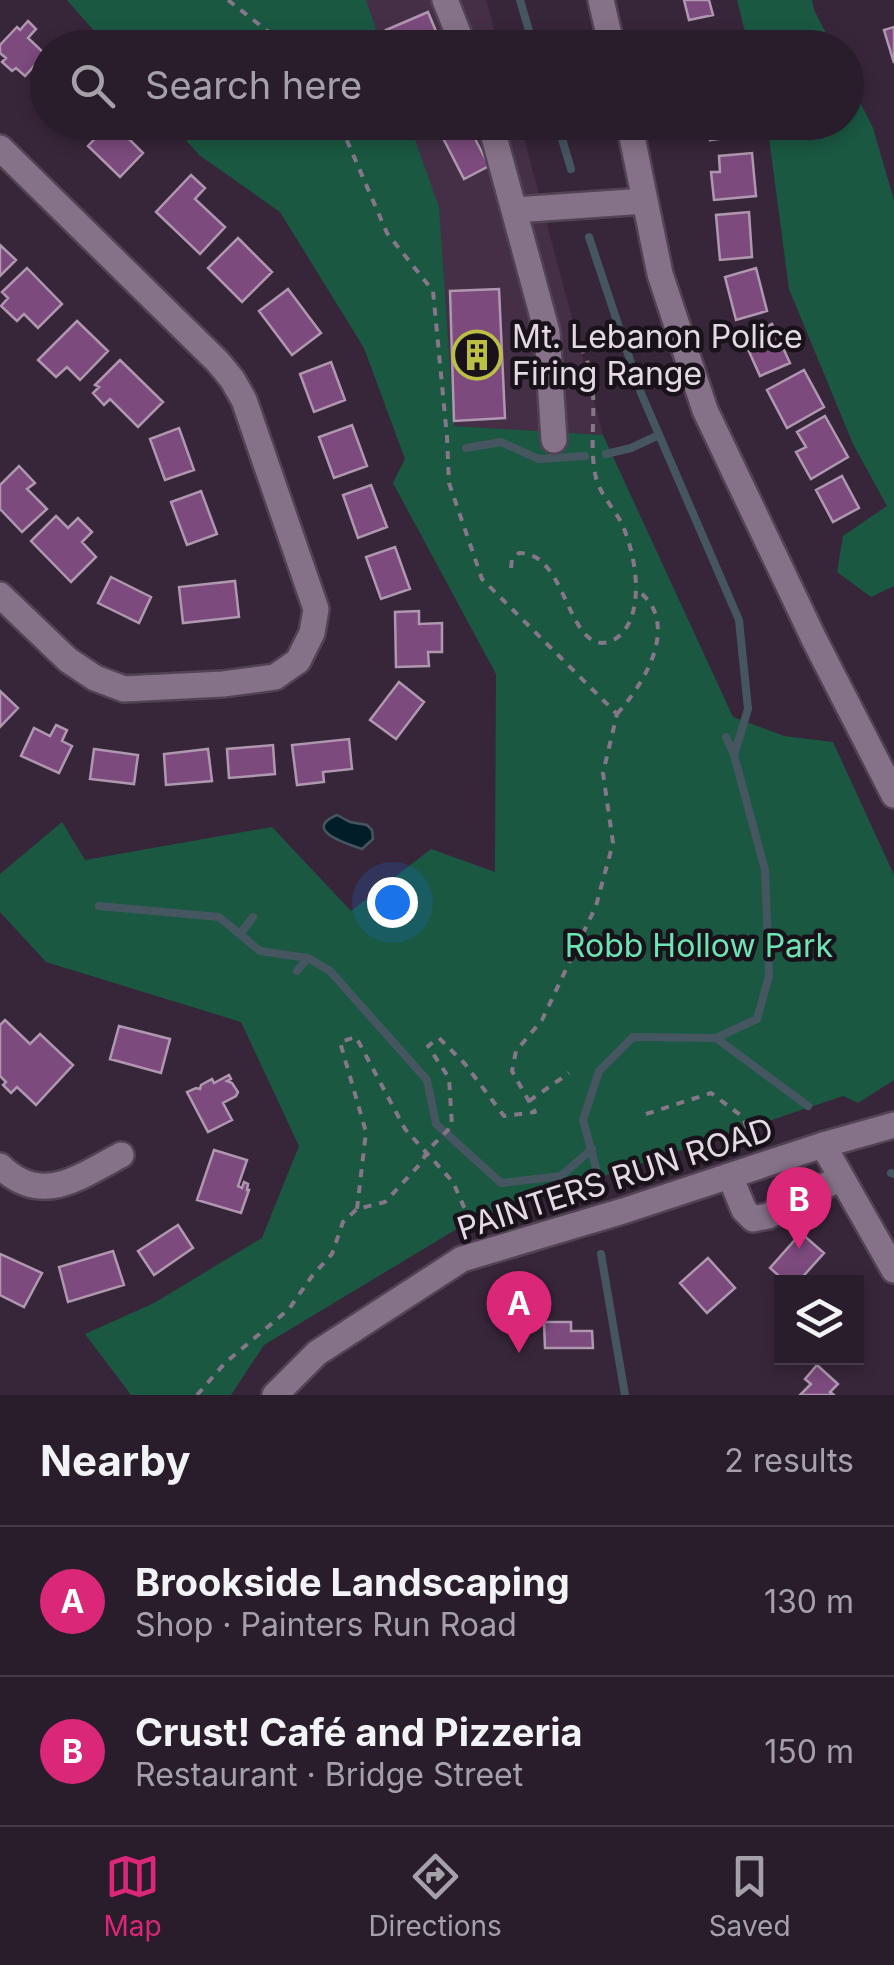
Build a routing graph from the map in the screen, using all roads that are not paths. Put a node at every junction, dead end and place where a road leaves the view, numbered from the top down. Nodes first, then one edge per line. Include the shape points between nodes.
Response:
1 (446, 0) edge
2 (600, 0) edge
3 (457, 30) edge
4 (608, 30) edge
5 (495, 140) edge
6 (633, 140) edge
7 (0, 148) edge
8 (645, 201) junction
9 (515, 210) junction
10 (554, 440) dead end
11 (0, 595) edge
12 (866, 740) junction
13 (894, 745) edge
14 (894, 795) edge
15 (890, 1124) edge
16 (823, 1145) junction
17 (121, 1156) dead end
18 (0, 1166) edge
19 (730, 1176) junction
20 (842, 1178) junction
21 (894, 1270) edge
22 (275, 1395) edge

1 - 3 street
2 - 4 street
5 - 9 street
6 - 8 street
7 - 11 street via 232,379 316,610 298,661 275,677 124,690 68,660
8 - 9 street
8 - 12 street via 660,274 704,410
9 - 10 street via 547,332
12 - 13 street
12 - 14 street
15 - 16 street, PAINTERS RUN ROAD
16 - 19 street, PAINTERS RUN ROAD
16 - 20 street
17 - 18 street via 50,1188 26,1186
19 - 20 street via 753,1219
19 - 22 street, PAINTERS RUN ROAD via 462,1259 317,1353
20 - 21 street

